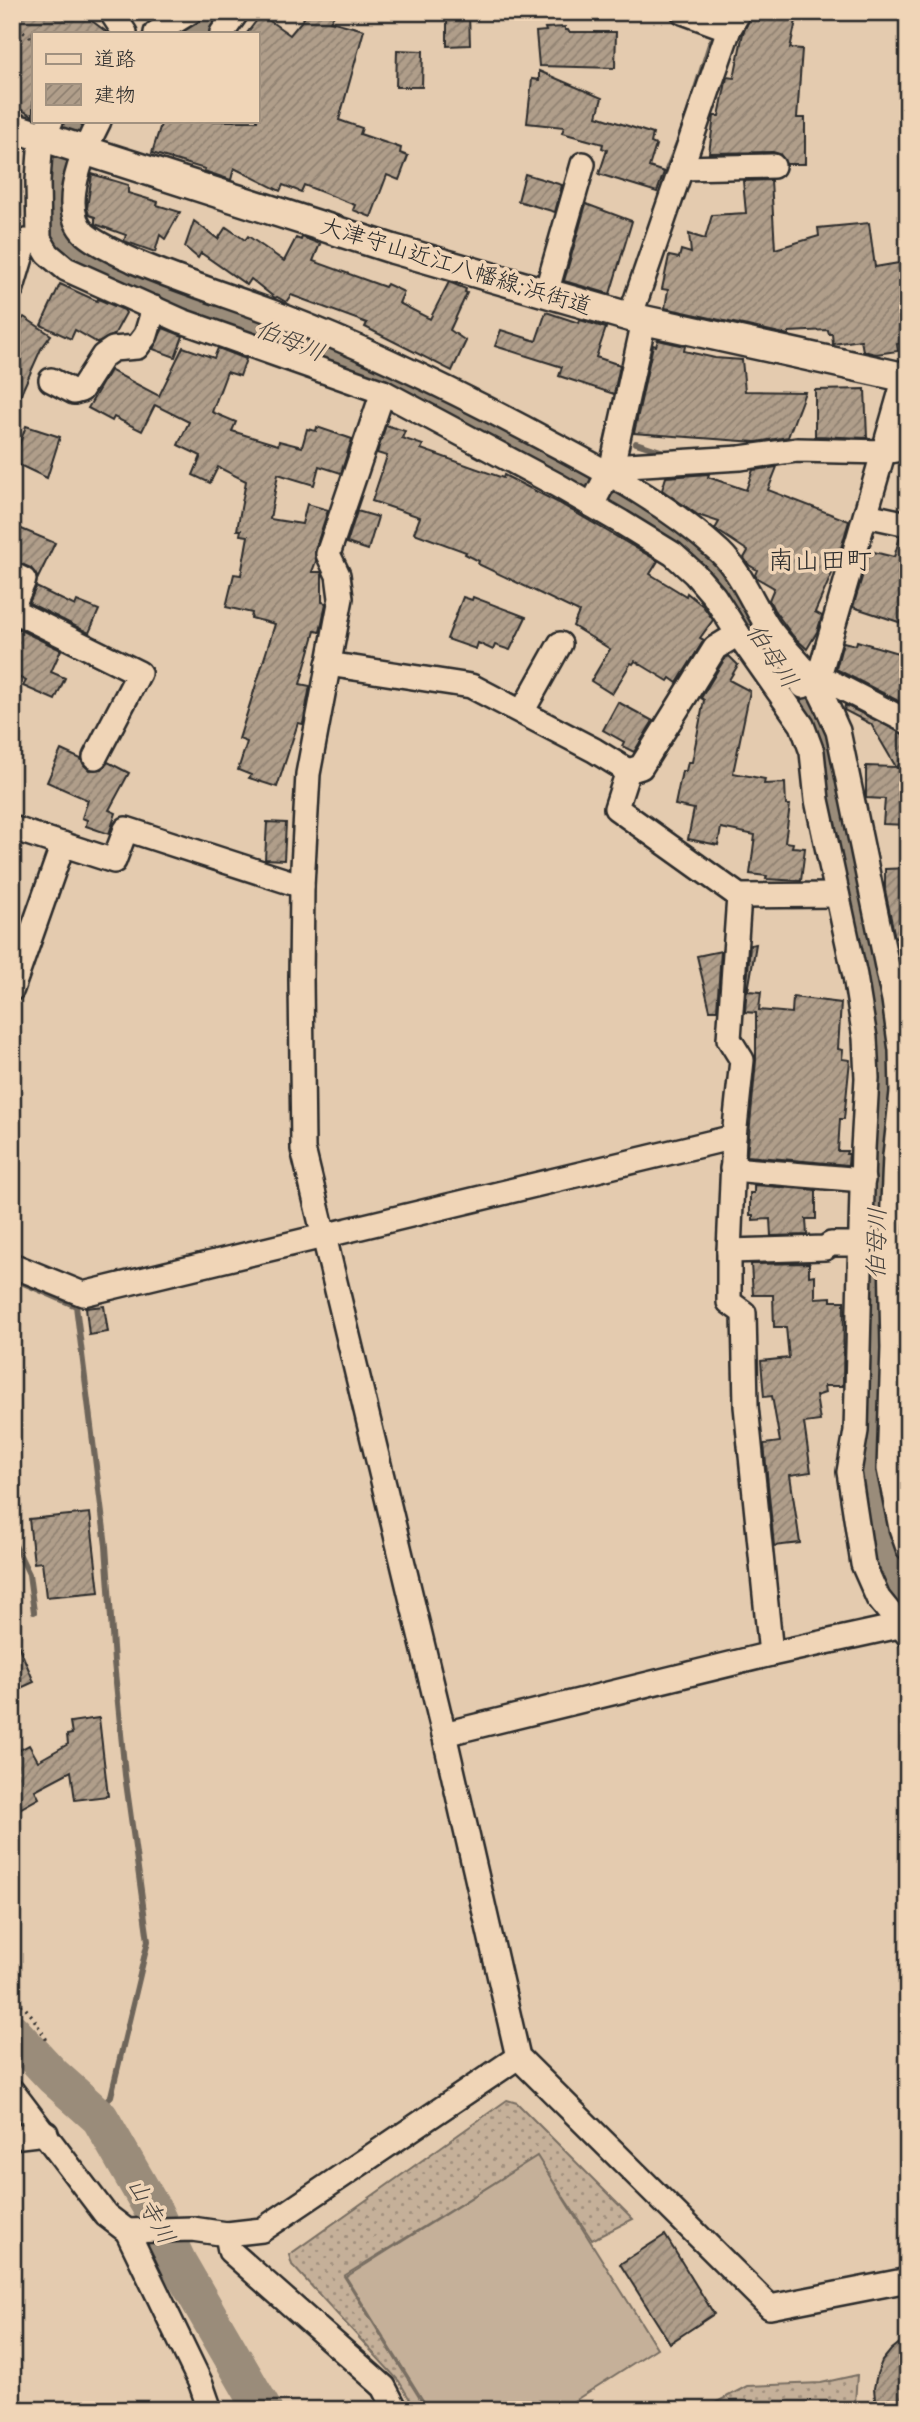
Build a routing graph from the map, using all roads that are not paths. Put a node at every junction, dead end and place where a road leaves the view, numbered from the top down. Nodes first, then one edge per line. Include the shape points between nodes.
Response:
1 (111, 12) edge
2 (190, 12) edge
3 (237, 12) edge
4 (683, 12) edge
5 (734, 21) edge
6 (123, 32) edge
7 (158, 32) edge
8 (223, 32) edge
9 (98, 122) edge
10 (12, 127) edge
11 (46, 129) edge
12 (84, 151) junction
13 (583, 164) dead end
14 (772, 166) dead end
15 (681, 168) junction
16 (25, 239) edge
17 (12, 288) edge
18 (546, 293) junction
19 (154, 308) junction
20 (637, 319) junction
21 (906, 377) edge
22 (51, 380) dead end
23 (383, 392) junction
24 (908, 448) edge
25 (884, 453) junction
26 (611, 470) junction
27 (592, 505) junction
28 (866, 515) junction
29 (908, 524) edge
30 (12, 574) edge
31 (12, 609) edge
32 (738, 634) junction
33 (560, 643) dead end
34 (328, 664) junction
35 (816, 678) junction
36 (785, 698) junction
37 (522, 712) junction
38 (908, 722) edge
39 (95, 757) dead end
40 (628, 771) junction
41 (12, 828) edge
42 (63, 844) junction
43 (302, 886) junction
44 (837, 895) junction
45 (739, 896) junction
46 (12, 989) edge
47 (905, 1050) edge
48 (734, 1137) junction
49 (901, 1157) edge
50 (732, 1170) junction
51 (863, 1180) junction
52 (324, 1235) junction
53 (861, 1244) junction
54 (729, 1251) junction
55 (12, 1265) edge
56 (859, 1310) junction
57 (900, 1310) edge
58 (908, 1548) edge
59 (906, 1628) edge
60 (771, 1654) junction
61 (444, 1734) junction
62 (518, 2057) junction
63 (12, 2091) edge
64 (46, 2133) junction
65 (12, 2137) edge
66 (134, 2231) junction
67 (227, 2234) junction
68 (908, 2280) edge
69 (210, 2410) edge
70 (396, 2410) edge

1 - 6 street
2 - 7 street
3 - 8 street
4 - 5 street
5 - 15 street
9 - 12 street
10 - 11 main road, 大津守山近江八幡線;浜街道
11 - 12 main road, 大津守山近江八幡線;浜街道
11 - 16 street
12 - 18 main road, 大津守山近江八幡線;浜街道
12 - 26 street via 76,179 75,216 78,225 117,253 403,365
13 - 18 street
14 - 15 street
15 - 20 street
16 - 17 street
16 - 19 street via 66,269
18 - 20 main road, 大津守山近江八幡線;浜街道
19 - 22 street via 137,347 113,349 103,356 81,390 74,392
19 - 23 street
20 - 21 main road, 大津守山近江八幡線;浜街道
20 - 26 street
21 - 25 street
23 - 27 street
23 - 34 street via 328,554 338,575 341,598
24 - 25 street
25 - 26 street via 797,450
25 - 28 street
26 - 27 street
26 - 35 street via 722,554 769,629
27 - 32 street via 681,561 713,596
28 - 29 street
28 - 35 street
30 - 31 street via 24,579
31 - 39 street via 139,673
32 - 36 street
32 - 40 street via 715,648 641,767
33 - 37 street
34 - 37 street via 471,686
34 - 43 street via 308,774
35 - 36 street
35 - 38 street
35 - 47 street via 838,731
36 - 44 street via 812,752
37 - 40 street
40 - 45 street via 616,808
41 - 42 street
42 - 43 street via 114,861 126,829
42 - 46 street
43 - 52 street via 303,1150
44 - 45 street
44 - 51 street via 865,1038
45 - 48 street via 729,1039 742,1060
47 - 49 street
48 - 50 street
48 - 52 street
49 - 57 street via 891,1252
50 - 51 street
50 - 54 street
51 - 53 street
52 - 55 street via 83,1294
52 - 61 street
53 - 54 street
53 - 56 street
54 - 60 street via 729,1302 744,1313 746,1406
56 - 57 street
56 - 59 street via 856,1431 849,1472 856,1525 863,1564 878,1598
57 - 58 street via 893,1348 889,1469
59 - 60 street
60 - 61 street
61 - 62 street
62 - 67 street via 262,2230
62 - 68 street via 770,2307
63 - 64 street
64 - 65 street
64 - 66 street via 106,2215
66 - 67 street via 192,2229
66 - 69 street
67 - 70 street via 230,2251 384,2387

